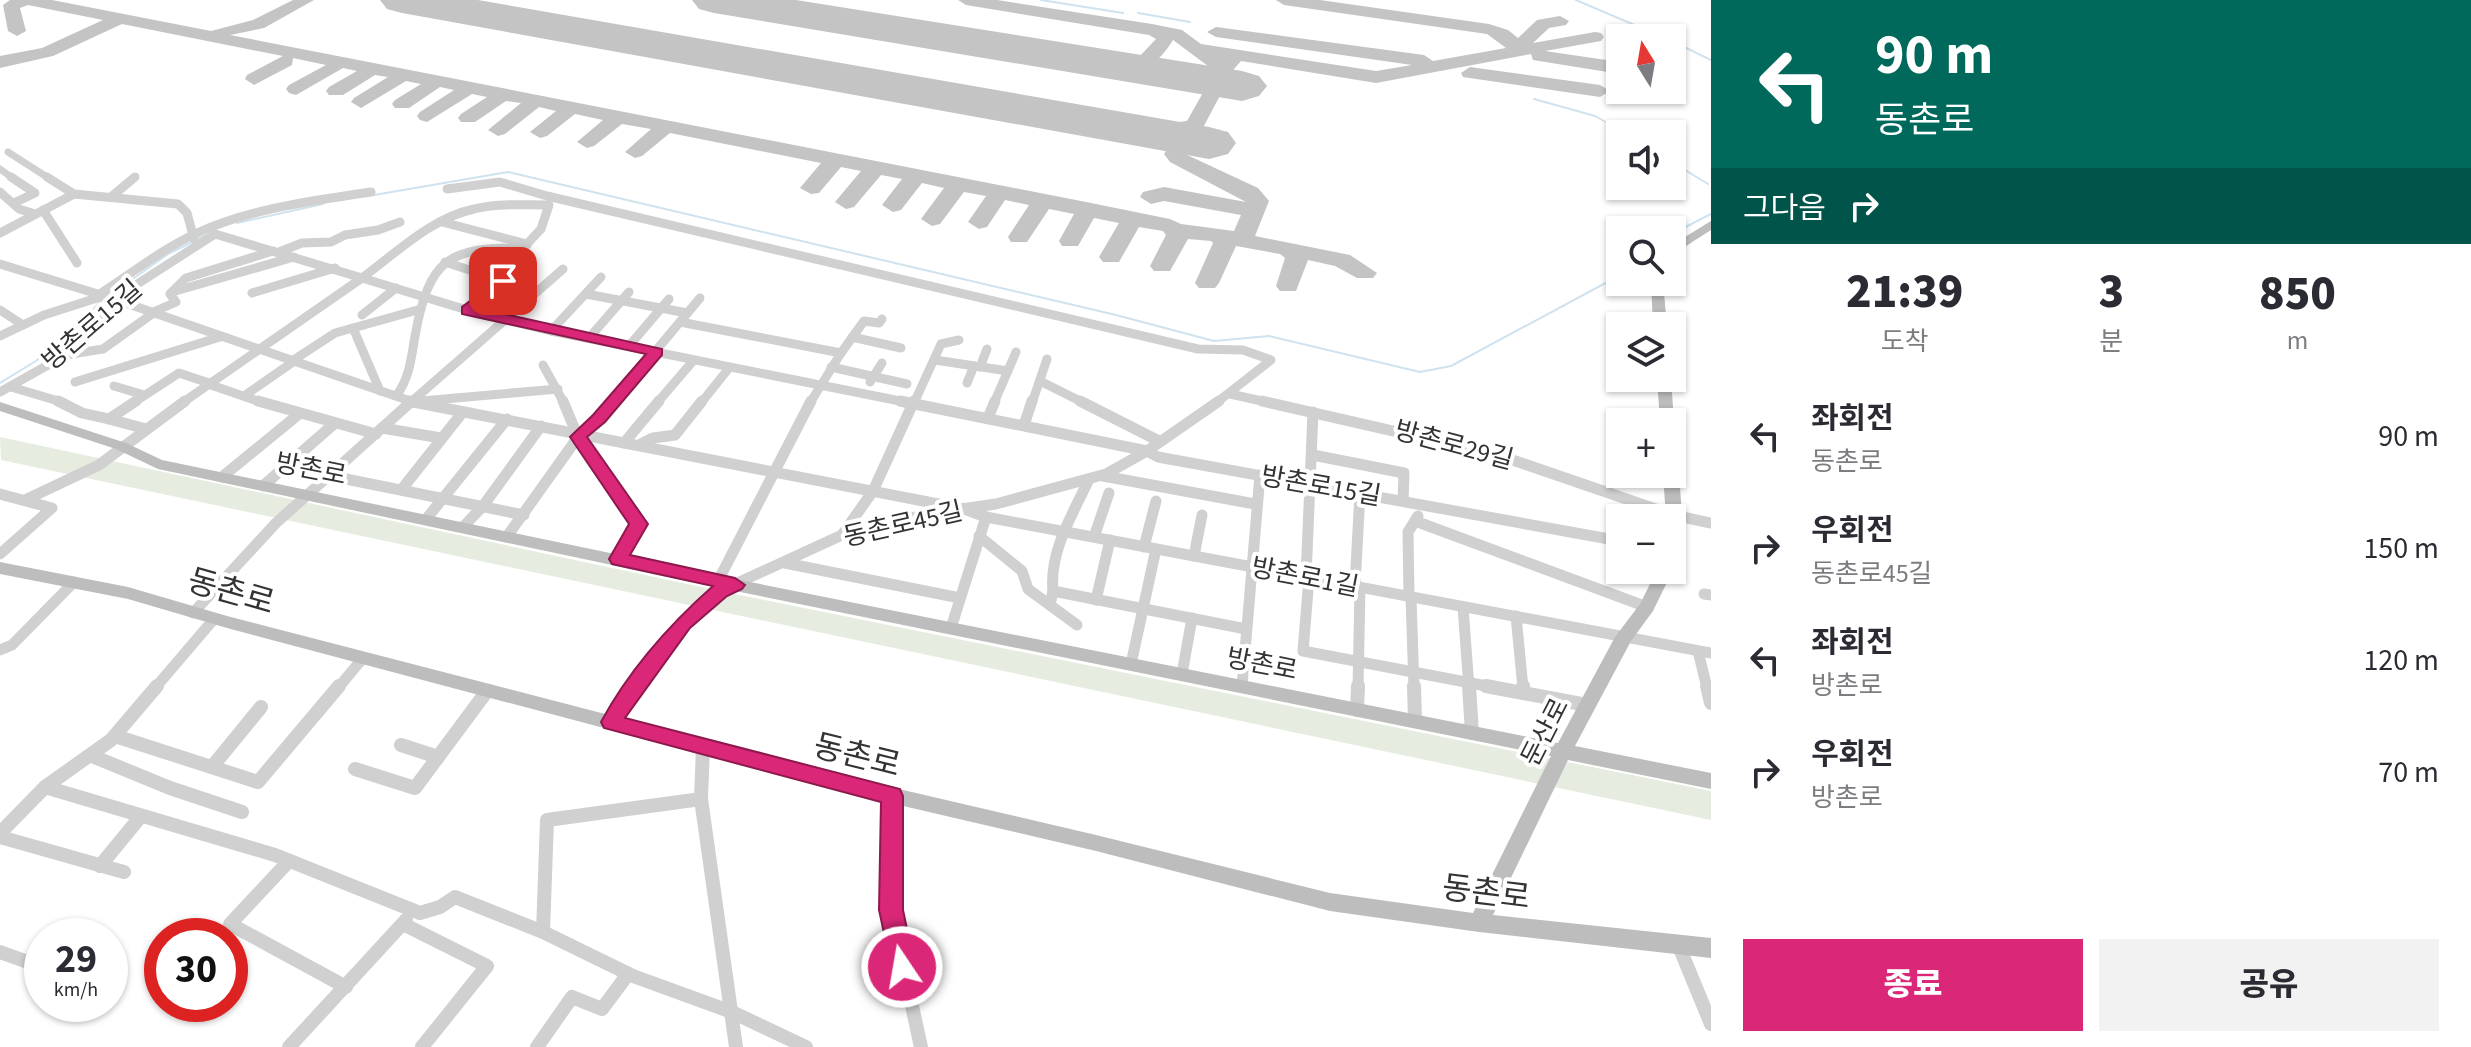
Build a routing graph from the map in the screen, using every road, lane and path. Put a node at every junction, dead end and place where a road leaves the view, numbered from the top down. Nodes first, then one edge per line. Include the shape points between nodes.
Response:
1 (8, 152) dead end
2 (0, 169) edge
3 (135, 177) dead end
4 (447, 189) dead end
5 (0, 192) edge
6 (371, 192) dead end
7 (74, 194) junction
8 (111, 197) junction
9 (553, 201) junction
10 (14, 203) junction
11 (39, 212) junction
12 (400, 222) dead end
13 (442, 222) junction
14 (1711, 225) edge
15 (0, 233) edge
16 (195, 240) junction
17 (1686, 242) edge
18 (527, 244) junction
19 (276, 252) junction
20 (295, 257) junction
21 (445, 262) junction
22 (77, 263) dead end
23 (0, 264) edge
24 (335, 268) junction
25 (516, 269) dead end
26 (563, 269) dead end
27 (601, 277) dead end
28 (362, 278) junction
29 (503, 281) junction
30 (396, 288) junction
31 (171, 292) junction
32 (629, 292) dead end
33 (252, 293) dead end
34 (586, 294) junction
35 (104, 297) junction
36 (425, 298) junction
37 (700, 298) dead end
38 (669, 299) dead end
39 (621, 301) junction
40 (421, 309) junction
41 (660, 309) junction
42 (0, 310) edge
43 (467, 310) junction
44 (152, 314) junction
45 (362, 315) dead end
46 (684, 318) junction
47 (882, 319) dead end
48 (505, 320) junction
49 (23, 325) junction
50 (353, 328) junction
51 (551, 331) junction
52 (0, 336) edge
53 (220, 337) junction
54 (852, 337) junction
55 (589, 338) junction
56 (959, 340) dead end
57 (629, 346) junction
58 (901, 348) dead end
59 (987, 349) dead end
60 (259, 351) junction
61 (656, 352) junction
62 (1016, 352) dead end
63 (841, 353) junction
64 (64, 356) junction
65 (1047, 359) dead end
66 (935, 360) junction
67 (693, 361) junction
68 (292, 362) junction
69 (882, 363) dead end
70 (543, 365) dead end
71 (977, 366) junction
72 (831, 367) junction
73 (729, 368) junction
74 (1008, 371) junction
75 (874, 377) junction
76 (1040, 381) junction
77 (75, 382) dead end
78 (967, 383) dead end
79 (211, 384) junction
80 (907, 384) dead end
81 (819, 385) junction
82 (114, 386) dead end
83 (11, 387) junction
84 (558, 389) junction
85 (380, 391) junction
86 (0, 392) edge
87 (863, 393) junction
88 (1230, 394) junction
89 (144, 395) junction
90 (397, 395) junction
91 (244, 396) junction
92 (409, 402) junction
93 (911, 405) junction
94 (0, 406) edge
95 (1313, 412) junction
96 (462, 413) junction
97 (299, 414) junction
98 (988, 418) junction
99 (109, 419) junction
100 (507, 419) junction
101 (335, 423) junction
102 (1024, 425) junction
103 (541, 426) junction
104 (146, 429) junction
105 (379, 431) junction
106 (578, 437) junction
107 (441, 438) junction
108 (1159, 441) junction
109 (624, 443) junction
110 (639, 445) junction
111 (121, 446) junction
112 (1147, 451) junction
113 (1313, 455) junction
114 (776, 472) junction
115 (1102, 475) junction
116 (1260, 475) junction
117 (331, 476) junction
118 (222, 477) junction
119 (1089, 479) junction
120 (1312, 485) junction
121 (263, 486) junction
122 (402, 489) junction
123 (873, 491) junction
124 (1109, 493) dead end
125 (1360, 493) junction
126 (0, 494) edge
127 (306, 495) junction
128 (444, 498) junction
129 (25, 500) junction
130 (1156, 501) dead end
131 (1403, 501) junction
132 (1255, 504) junction
133 (1641, 504) edge
134 (1424, 505) junction
135 (483, 506) junction
136 (964, 509) junction
137 (524, 515) junction
138 (1202, 515) dead end
139 (986, 517) junction
140 (427, 518) junction
141 (1686, 518) edge
142 (1415, 521) junction
143 (1711, 523) edge
144 (464, 526) junction
145 (1065, 532) junction
146 (508, 535) junction
147 (842, 535) junction
148 (979, 536) junction
149 (1094, 537) junction
150 (1606, 538) edge
151 (1110, 540) junction
152 (1150, 548) junction
153 (0, 554) edge
154 (1194, 556) junction
155 (618, 559) junction
156 (785, 563) junction
157 (1250, 567) junction
158 (0, 568) edge
159 (1308, 577) junction
160 (74, 582) junction
161 (727, 583) junction
162 (1658, 584) edge
163 (1358, 587) junction
164 (1053, 591) junction
165 (1410, 597) junction
166 (960, 598) junction
167 (1096, 600) junction
168 (1050, 605) junction
169 (1463, 607) junction
170 (1647, 607) junction
171 (1142, 609) junction
172 (193, 613) junction
173 (1516, 616) junction
174 (1192, 618) junction
175 (214, 619) junction
176 (1077, 625) dead end
177 (951, 628) junction
178 (1246, 629) junction
179 (1624, 637) junction
180 (0, 650) edge
181 (1705, 652) edge
182 (363, 658) junction
183 (1358, 662) junction
184 (1131, 664) junction
185 (1413, 673) junction
186 (1182, 674) junction
187 (1468, 683) junction
188 (1242, 686) junction
189 (487, 691) junction
190 (1524, 693) junction
191 (1711, 703) edge
192 (1587, 705) junction
193 (261, 707) dead end
194 (1357, 710) junction
195 (1415, 721) junction
196 (611, 722) junction
197 (1472, 733) junction
198 (115, 736) junction
199 (401, 745) dead end
200 (703, 747) junction
201 (1563, 751) junction
202 (92, 756) junction
203 (438, 757) junction
204 (212, 767) junction
205 (355, 769) dead end
206 (1711, 781) edge
207 (45, 787) junction
208 (892, 796) junction
209 (701, 799) junction
210 (242, 812) dead end
211 (141, 816) junction
212 (0, 835) edge
213 (289, 861) junction
214 (100, 866) junction
215 (124, 872) dead end
216 (414, 911) junction
217 (1479, 923) junction
218 (403, 924) junction
219 (543, 932) junction
220 (1678, 944) junction
221 (1711, 948) edge
222 (0, 952) edge
223 (24, 961) edge
224 (628, 974) junction
225 (346, 987) junction
226 (1703, 988) edge
227 (732, 1012) junction
228 (1711, 1024) edge
229 (289, 1047) edge
230 (422, 1047) edge
231 (537, 1047) edge
232 (736, 1047) edge
233 (806, 1047) edge
234 (921, 1047) edge

1 - 7 street
2 - 10 street via 35,193
3 - 8 street
4 - 9 street via 500,182
5 - 10 street
6 - 16 street via 258,213
7 - 8 street
7 - 11 street
8 - 16 street via 178,204 187,213
9 - 13 street via 484,207
9 - 18 street via 541,229
9 - 88 street, 동촌로45길 via 1198,349 1243,350 1271,360
10 - 11 street
11 - 15 street
11 - 22 street
12 - 19 street
13 - 18 street
13 - 28 street
14 - 17 street
16 - 19 street, 방촌로15길 via 215,234
16 - 35 street, 방촌로15길
16 - 35 street
18 - 21 street via 468,250
19 - 20 street, 방촌로15길
19 - 31 street via 186,278
20 - 24 street, 방촌로15길
20 - 31 street
21 - 29 street
21 - 36 street
23 - 35 street, 방촌로1길
24 - 28 street, 방촌로15길
24 - 33 street
25 - 29 street
26 - 48 street
27 - 34 street
28 - 30 street, 방촌로15길
28 - 60 street
29 - 43 street
30 - 36 street, 방촌로15길
30 - 45 street
31 - 44 street via 176,302
32 - 39 street
34 - 39 street
34 - 51 street
35 - 44 street, 방촌로1길
35 - 49 street
35 - 64 street, 방촌로15길
36 - 40 street
36 - 43 street, 방촌로15길
37 - 46 street
38 - 41 street
39 - 41 street
39 - 55 street
40 - 50 street
40 - 90 street via 414,365
41 - 46 street
41 - 57 street
42 - 49 street
43 - 48 street, 방촌로15길
44 - 53 street, 방촌로1길
44 - 64 street via 103,349
46 - 61 street
46 - 63 street
47 - 54 street via 864,321
48 - 51 street, 방촌로15길
48 - 92 street
49 - 52 street
50 - 68 street via 335,333
50 - 85 street
51 - 55 street, 방촌로15길
53 - 60 street, 방촌로1길
53 - 77 street
54 - 58 street
54 - 63 street
55 - 57 street, 방촌로15길
56 - 66 street via 941,344
57 - 61 street, 방촌로15길
59 - 71 street
60 - 68 street, 방촌로1길
60 - 79 street
61 - 67 street, 방촌로15길
61 - 106 street
62 - 74 street
63 - 72 street
64 - 83 street, 방촌로15길
65 - 76 street
66 - 71 street
66 - 93 street
67 - 73 street, 방촌로15길
67 - 109 street
68 - 85 street, 방촌로1길
68 - 91 street
69 - 75 street
70 - 84 street
71 - 74 street
71 - 78 street
72 - 75 street
72 - 81 street
73 - 81 street, 방촌로15길
73 - 110 street, 방촌로1길 via 675,435
74 - 98 street
75 - 80 street
75 - 87 street
76 - 102 street
76 - 108 street
79 - 89 street via 179,373
79 - 91 street
79 - 104 street
81 - 87 street, 방촌로15길
81 - 114 street
82 - 89 street
83 - 86 street, 방촌로15길
83 - 99 street
84 - 92 street
84 - 106 street
85 - 90 street, 방촌로1길
87 - 93 street, 방촌로15길
88 - 95 street, 방촌로29길
88 - 108 street, 동촌로45길
89 - 99 street
90 - 92 street, 방촌로1길
91 - 97 street
92 - 96 street, 방촌로1길
92 - 105 street
93 - 98 street, 방촌로15길
93 - 123 street
94 - 111 street, 방촌로
95 - 113 street
95 - 133 street, 방촌로29길 via 1498,455
96 - 100 street, 방촌로1길
96 - 107 street
97 - 101 street
97 - 118 street
98 - 102 street, 방촌로15길
99 - 104 street
100 - 103 street, 방촌로1길
100 - 128 street
101 - 105 street
101 - 121 street
102 - 112 street, 방촌로15길
103 - 106 street, 방촌로1길
103 - 135 street
104 - 111 street
105 - 107 street
105 - 117 street
106 - 109 street, 방촌로1길
106 - 137 street
106 - 155 street via 638,524
107 - 122 street
108 - 112 street, 동촌로45길
109 - 110 street, 방촌로1길
110 - 114 street, 방촌로1길
111 - 118 street, 방촌로 via 158,464
111 - 129 street via 99,465
112 - 115 street, 동촌로45길
112 - 116 street, 방촌로15길
113 - 120 street
113 - 131 street via 1404,473
114 - 123 street, 방촌로1길
114 - 161 street
115 - 119 street, 동촌로45길
115 - 132 street
116 - 120 street, 방촌로15길
116 - 132 street
117 - 122 street
117 - 127 street
118 - 121 street, 방촌로
119 - 136 street, 동촌로45길
119 - 145 street
120 - 125 street, 방촌로15길
120 - 159 street
121 - 127 street, 방촌로
122 - 128 street
123 - 136 street, 방촌로1길
123 - 147 street
124 - 149 street
125 - 131 street, 방촌로15길
125 - 163 street
126 - 129 street
127 - 140 street, 방촌로
127 - 172 street
128 - 135 street
128 - 140 street
129 - 153 street via 52,508
130 - 152 street
131 - 134 street, 방촌로15길
132 - 157 street
134 - 142 street
134 - 150 street, 방촌로15길
135 - 137 street
135 - 144 street
136 - 139 street, 방촌로1길
136 - 147 street, 동촌로45길
137 - 146 street
138 - 154 street
139 - 145 street, 방촌로1길
139 - 148 street
140 - 144 street, 방촌로
141 - 143 street, 방촌로29길
142 - 165 street via 1408,532
142 - 170 street
144 - 146 street, 방촌로
145 - 149 street, 방촌로1길
145 - 164 street via 1050,580
146 - 155 street, 방촌로
147 - 156 street, 동촌로45길
148 - 166 street
148 - 168 street via 1022,571 1028,589
149 - 151 street, 방촌로1길
151 - 152 street, 방촌로1길
151 - 167 street
152 - 154 street, 방촌로1길
152 - 171 street
154 - 157 street, 방촌로1길
155 - 161 street, 방촌로
156 - 161 street, 동촌로45길
156 - 166 street
157 - 159 street, 방촌로1길
157 - 178 street
158 - 160 street, 동촌로
159 - 163 street, 방촌로1길
159 - 183 street via 1303,651
160 - 172 street, 동촌로
160 - 180 street via 12,645
161 - 177 street, 방촌로
161 - 196 street, 동촌로45길 via 683,623
162 - 170 street, 둔산로
163 - 165 street, 방촌로1길
163 - 183 street
164 - 167 street
164 - 168 street
165 - 169 street, 방촌로1길
165 - 185 street
166 - 177 street
167 - 171 street
168 - 176 street
169 - 173 street, 방촌로1길
169 - 187 street
170 - 179 street, 둔산로
171 - 174 street
171 - 184 street
172 - 175 street, 동촌로
173 - 179 street, 방촌로1길
173 - 190 street
174 - 178 street
174 - 186 street
175 - 182 street, 동촌로
175 - 198 street
177 - 184 street, 방촌로
178 - 188 street
179 - 181 street, 방촌로1길
179 - 192 street, 둔산로
181 - 191 street
182 - 189 street, 동촌로
182 - 204 street via 258,782
183 - 185 street
183 - 194 street
184 - 186 street, 방촌로
185 - 187 street
185 - 195 street
186 - 188 street, 방촌로
187 - 190 street
187 - 197 street
188 - 194 street, 방촌로
189 - 196 street, 동촌로
189 - 203 street
190 - 192 street
192 - 201 street, 둔산로
193 - 204 street
194 - 195 street, 방촌로
195 - 197 street, 방촌로
196 - 200 street, 동촌로
197 - 201 street, 방촌로
198 - 202 street
198 - 204 street
199 - 203 street
200 - 208 street, 동촌로
200 - 209 street
201 - 206 street, 방촌로
201 - 217 street, 둔산로
202 - 207 street
202 - 210 street
203 - 205 street via 415,788
207 - 211 street
207 - 212 street
208 - 217 street, 동촌로 via 1330,902
208 - 234 street via 891,910
209 - 219 street via 547,820
209 - 227 street
211 - 213 street
211 - 214 street
212 - 214 street
213 - 216 street
213 - 225 street via 230,924
214 - 215 street
216 - 218 street
216 - 219 street via 440,907 455,897
217 - 220 street, 동촌로
218 - 225 street
218 - 230 street via 487,966
219 - 224 street
220 - 221 street, 동촌로
220 - 226 street
222 - 223 street
224 - 227 street
224 - 231 street via 602,1009 572,997
225 - 229 street
226 - 228 street
227 - 232 street
227 - 233 street

